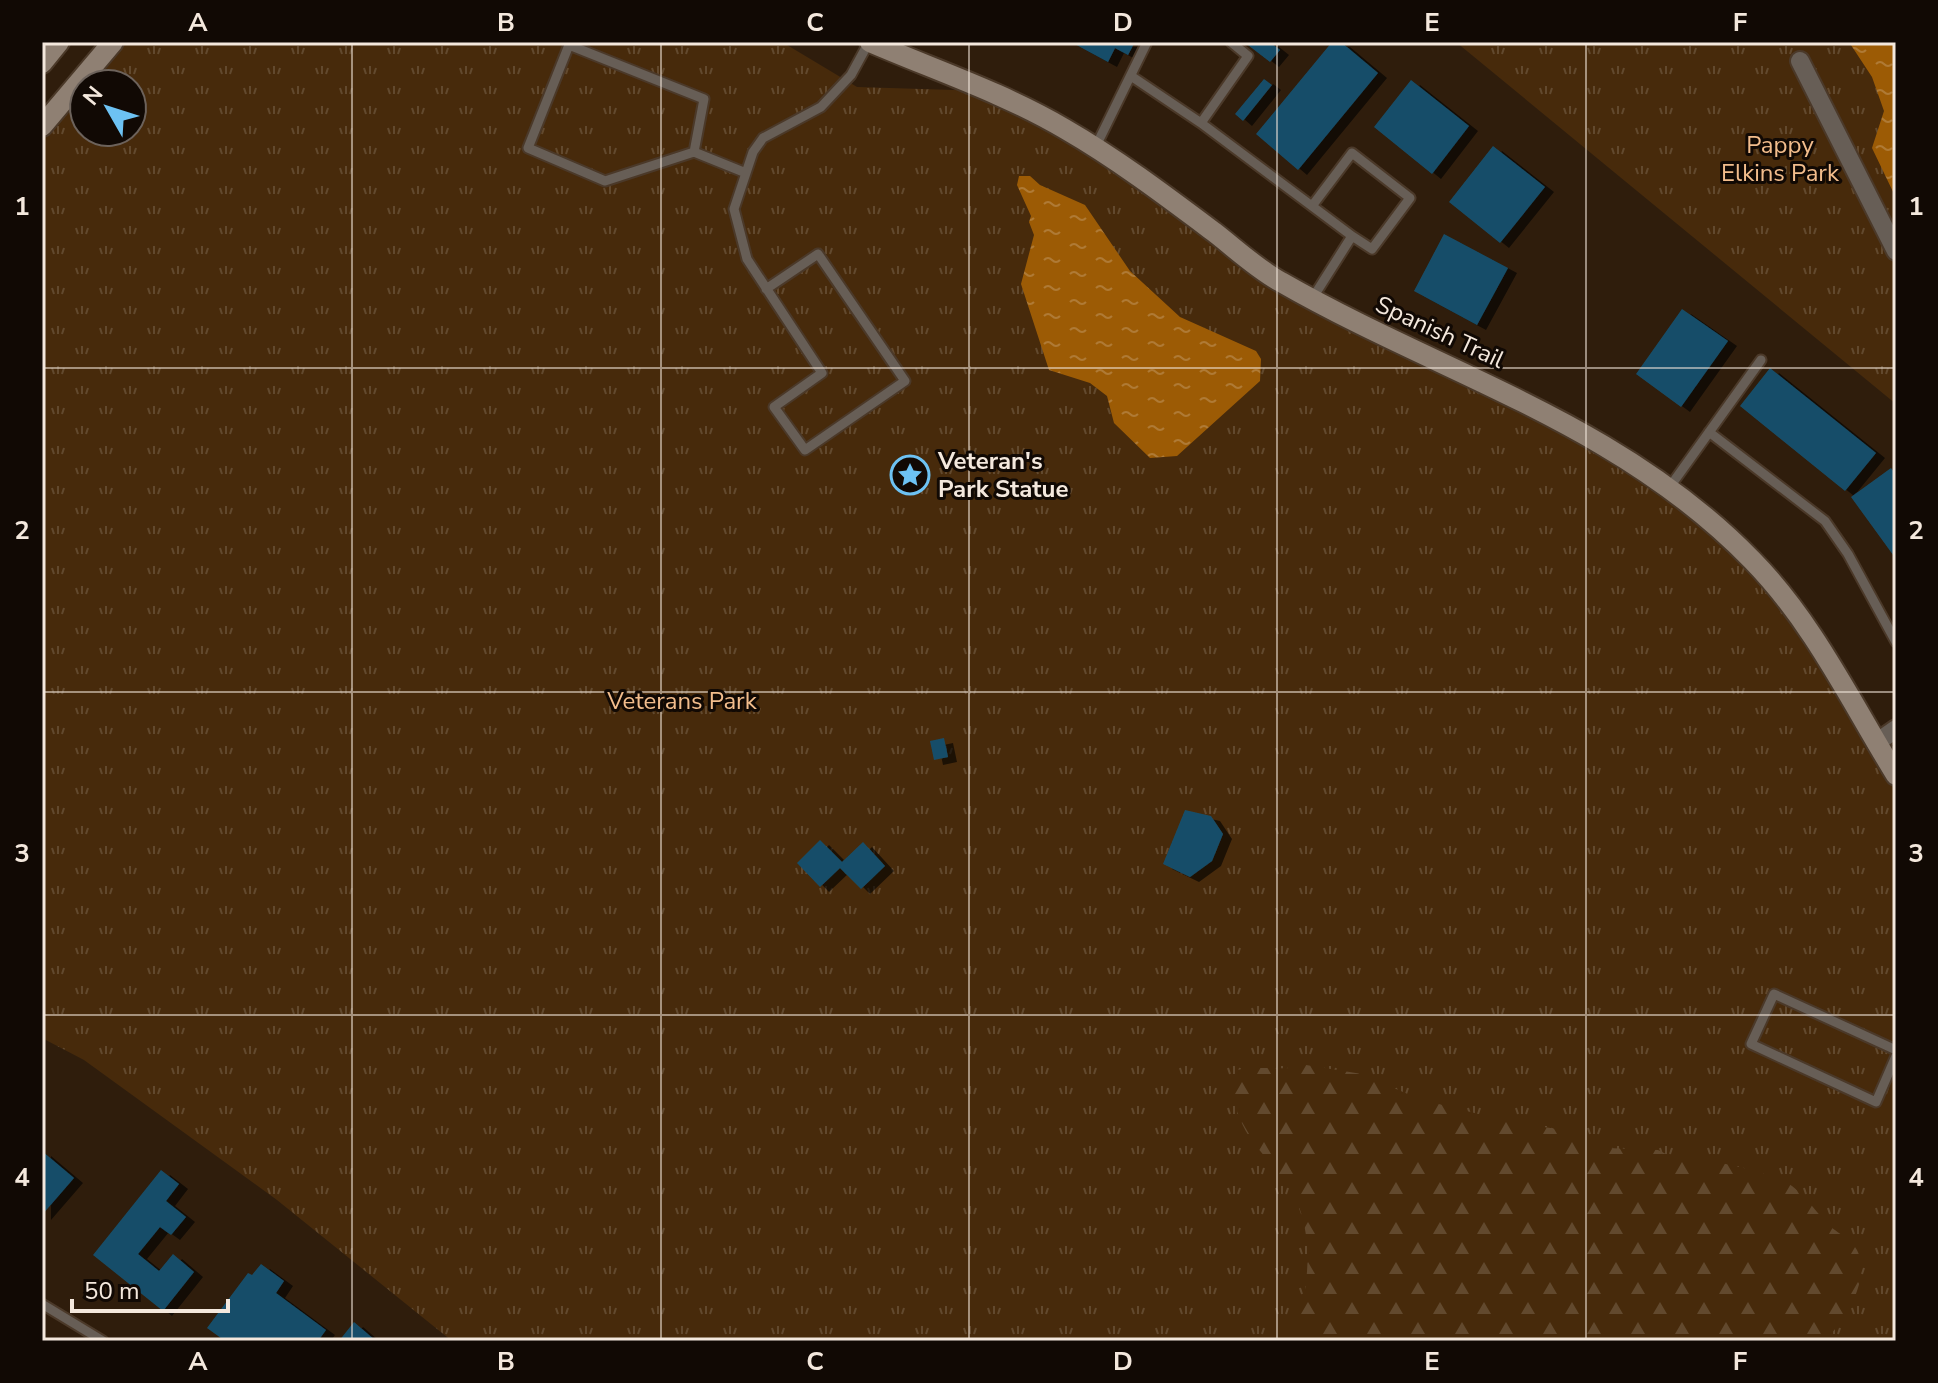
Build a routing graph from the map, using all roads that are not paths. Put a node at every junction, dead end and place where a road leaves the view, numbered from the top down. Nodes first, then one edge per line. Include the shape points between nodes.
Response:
1 (59, 42) edge
2 (113, 42) edge
3 (870, 42) edge
4 (1147, 42) edge
5 (1231, 42) edge
6 (1800, 61) dead end
7 (42, 63) edge
8 (1131, 76) junction
9 (1201, 123) junction
10 (42, 126) edge
11 (1095, 148) junction
12 (694, 152) junction
13 (746, 173) junction
14 (1312, 206) junction
15 (1352, 236) junction
16 (1896, 251) edge
17 (766, 289) junction
18 (1312, 299) junction
19 (1761, 360) dead end
20 (1709, 432) junction
21 (1669, 488) junction
22 (1896, 642) edge
23 (1896, 729) edge
24 (1876, 743) junction
25 (1896, 775) edge
26 (1896, 1050) edge
27 (1896, 1056) edge
28 (42, 1304) edge
29 (103, 1341) edge

1 - 7 street
2 - 10 street
3 - 11 street, Spanish Trail via 1019,105
3 - 13 lane via 851,75 821,107 763,138
4 - 8 lane
5 - 9 lane via 1248,56
6 - 16 street
8 - 9 lane
8 - 11 lane
9 - 14 lane
11 - 18 street, Spanish Trail via 1277,280
12 - 12 lane via 605,181 528,148 569,45 704,99
12 - 13 lane
13 - 17 lane via 734,209 737,232
14 - 15 lane
14 - 15 lane via 1352,153 1410,198 1372,249
15 - 18 lane
17 - 17 lane via 822,373 774,407 805,450 905,381 818,254
18 - 21 street, Spanish Trail via 1540,408 1625,455
19 - 20 lane
20 - 21 lane
20 - 22 lane via 1825,521
21 - 24 street, Spanish Trail via 1754,561 1804,623
23 - 24 street
24 - 25 street, Spanish Trail
26 - 27 lane via 1774,994 1751,1044 1876,1102
28 - 29 lane

